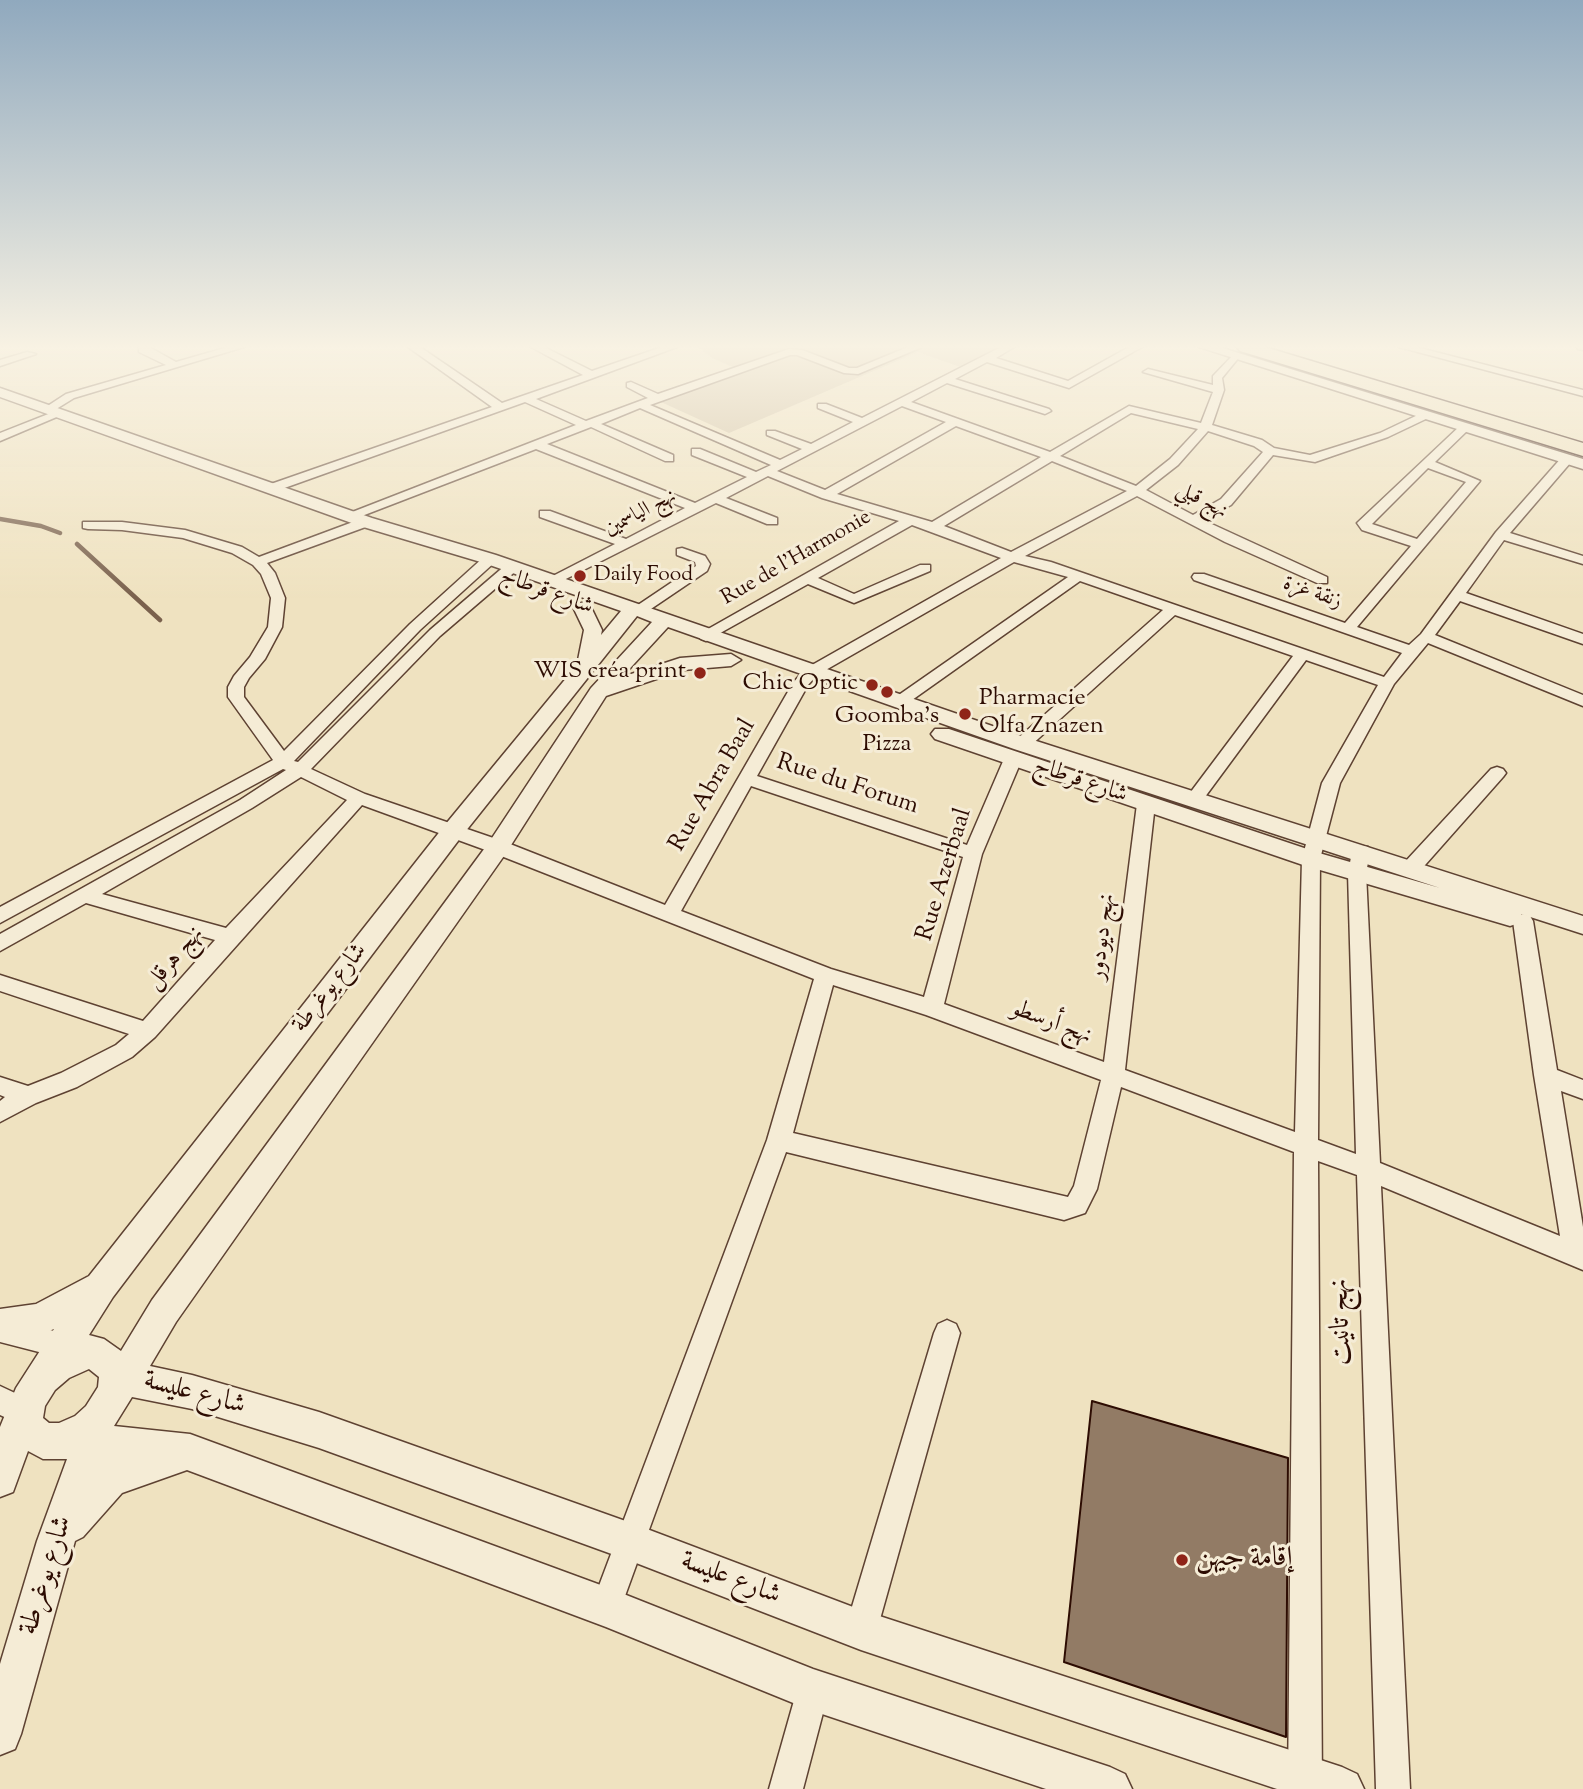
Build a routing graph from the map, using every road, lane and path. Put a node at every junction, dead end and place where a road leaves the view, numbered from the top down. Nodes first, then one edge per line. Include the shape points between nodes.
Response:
1 (109, 430) edge
2 (437, 430) edge
3 (571, 430) edge
4 (603, 430) edge
5 (690, 430) edge
6 (850, 430) edge
7 (940, 430) edge
8 (979, 430) edge
9 (1093, 430) edge
10 (1203, 430) edge
11 (1215, 430) edge
12 (1393, 430) edge
13 (1461, 430) edge
14 (1478, 430) edge
15 (1491, 430) edge
16 (771, 433) dead end
17 (536, 444) junction
18 (814, 449) junction
19 (1270, 451) junction
20 (696, 452) dead end
21 (1050, 456) junction
22 (669, 458) dead end
23 (1579, 458) edge
24 (1425, 463) junction
25 (769, 471) junction
26 (272, 488) junction
27 (1137, 491) junction
28 (826, 495) junction
29 (716, 498) junction
30 (696, 508) junction
31 (545, 514) dead end
32 (349, 516) junction
33 (910, 520) junction
34 (1194, 520) junction
35 (772, 521) dead end
36 (366, 522) junction
37 (88, 525) dead end
38 (934, 527) junction
39 (1501, 535) junction
40 (625, 543) junction
41 (1418, 544) junction
42 (682, 552) dead end
43 (1012, 557) junction
44 (1583, 561) edge
45 (258, 562) junction
46 (495, 568) junction
47 (925, 568) dead end
48 (1077, 577) junction
49 (807, 578) junction
50 (1199, 578) dead end
51 (1322, 580) dead end
52 (552, 582) junction
53 (1457, 595) junction
54 (582, 607) junction
55 (1173, 609) junction
56 (643, 618) junction
57 (1348, 629) junction
58 (706, 636) junction
59 (1583, 639) edge
60 (1419, 644) junction
61 (1303, 653) junction
62 (731, 660) junction
63 (806, 678) junction
64 (590, 683) junction
65 (1387, 683) junction
66 (1583, 701) edge
67 (899, 702) junction
68 (1018, 752) junction
69 (283, 762) junction
70 (301, 769) junction
71 (1497, 773) dead end
72 (746, 778) junction
73 (359, 798) junction
74 (1193, 801) junction
75 (1146, 804) junction
76 (453, 831) junction
77 (498, 847) junction
78 (1313, 849) junction
79 (973, 854) junction
80 (1359, 863) junction
81 (1411, 868) junction
82 (84, 895) junction
83 (670, 914) junction
84 (0, 916) edge
85 (1523, 921) junction
86 (1583, 925) edge
87 (230, 937) junction
88 (1583, 942) edge
89 (0, 943) edge
90 (825, 975) junction
91 (0, 983) edge
92 (932, 1008) junction
93 (147, 1031) junction
94 (1545, 1075) junction
95 (1113, 1076) junction
96 (0, 1086) edge
97 (1583, 1090) edge
98 (28, 1096) junction
99 (0, 1112) edge
100 (779, 1140) junction
101 (1306, 1146) junction
102 (1368, 1169) junction
103 (1579, 1257) edge
104 (101, 1286) junction
105 (164, 1311) junction
106 (0, 1327) edge
107 (947, 1333) dead end
108 (192, 1392) junction
109 (68, 1397) edge
110 (190, 1451) junction
111 (1, 1471) edge
112 (57, 1541) junction
113 (631, 1542) junction
114 (606, 1607) junction
115 (861, 1630) junction
116 (813, 1690) junction
117 (0, 1734) edge
118 (1305, 1784) edge
119 (786, 1789) edge
120 (1110, 1789) edge
121 (1342, 1789) edge
122 (1393, 1789) edge

1 - 26 street, شارع قرطاج
2 - 26 street
3 - 17 street
4 - 22 street
5 - 25 street
6 - 18 street, نهج الياسمين
7 - 28 street
8 - 21 street, نهج قبلي
9 - 21 street
10 - 27 street via 1174,462
11 - 19 street
12 - 19 street via 1325,456 1306,459
13 - 24 street
14 - 23 street
15 - 23 highway
16 - 18 street
17 - 30 street
17 - 32 street
18 - 25 street, نهج الياسمين
19 - 34 street via 1226,502
20 - 25 street
21 - 27 street, نهج قبلي
21 - 38 street
23 - 39 street
24 - 41 street via 1474,481
24 - 41 street via 1364,525
25 - 28 street
25 - 29 street, نهج الياسمين
26 - 32 street, شارع قرطاج
27 - 34 street, نهج قبلي
27 - 43 street
28 - 33 street
29 - 30 street, نهج الياسمين
29 - 35 street
30 - 40 street, نهج الياسمين
31 - 40 street
32 - 36 street, شارع قرطاج
33 - 38 street
33 - 49 street, Rue de l'Harmonie
34 - 51 street, نهج قبلي
36 - 45 street
36 - 46 street, شارع قرطاج
37 - 45 street via 185,534 237,550
38 - 43 street
39 - 44 street
39 - 53 street
40 - 52 street, نهج الياسمين
41 - 57 street
42 - 56 street via 700,559 702,568
43 - 48 street
43 - 63 street
45 - 69 street via 275,585 279,612 268,643 236,687 236,697
46 - 52 street, شارع قرطاج
46 - 54 street, شارع قرطاج
46 - 69 street via 405,636
46 - 70 street
47 - 49 street via 854,599
48 - 55 street
48 - 67 street
49 - 58 street, Rue de l'Harmonie
50 - 57 street, زنقة غزة
52 - 56 street, شارع قرطاج
53 - 59 street
53 - 60 street
54 - 56 street, شارع قرطاج
54 - 64 street via 593,631
55 - 61 street
55 - 68 street
56 - 58 street, شارع قرطاج
56 - 62 street, شارع قرطاج
56 - 64 street, شارع يوغرطة
57 - 60 street, زنقة غزة
58 - 63 street, شارع قرطاج
60 - 65 street
60 - 66 street, زنقة غزة
61 - 65 street
61 - 74 street
62 - 63 street, شارع قرطاج
62 - 64 street via 680,664
63 - 67 street, شارع قرطاج
63 - 68 street, شارع قرطاج
63 - 72 street, Rue Abra Baal
64 - 76 street, شارع يوغرطة
64 - 77 street, شارع يوغرطة
65 - 78 street via 1331,783
67 - 68 street, شارع قرطاج
68 - 74 street, شارع قرطاج
68 - 75 street, شارع قرطاج
68 - 79 street, Rue Azerbaal
69 - 70 street, نهج أرسطو
69 - 84 street
70 - 73 street, نهج أرسطو
70 - 82 street
71 - 81 street
72 - 79 street, Rue du Forum
72 - 83 street, Rue Abra Baal
73 - 76 street, نهج أرسطو
73 - 87 street, نهج هرقل
74 - 78 street, شارع قرطاج
75 - 78 street, شارع قرطاج
75 - 95 street, نهج ديودور
76 - 77 street, نهج أرسطو
76 - 104 street, شارع يوغرطة
77 - 83 street, نهج أرسطو
77 - 105 street, شارع يوغرطة
78 - 80 street, شارع قرطاج
78 - 101 street
79 - 92 street, Rue Azerbaal
80 - 81 street, شارع قرطاج
80 - 85 street, شارع قرطاج
80 - 102 street, نهج تانيت
81 - 86 street, شارع قرطاج
82 - 87 street
82 - 89 street
83 - 90 street, نهج أرسطو
85 - 88 street, شارع قرطاج
85 - 94 street
87 - 93 street, نهج هرقل
90 - 92 street, نهج أرسطو
90 - 100 street
91 - 93 street
92 - 95 street, نهج أرسطو
93 - 98 street, نهج هرقل via 124,1051
94 - 97 street
94 - 103 street
95 - 100 street, نهج ديودور via 1085,1189 1076,1205 1064,1209
95 - 101 street, نهج أرسطو
96 - 98 street
98 - 99 street, نهج هرقل
100 - 113 street
101 - 102 street, نهج أرسطو
101 - 118 street
102 - 103 street, نهج أرسطو
102 - 122 street, نهج تانيت
104 - 106 street via 36,1320
104 - 109 street, شارع يوغرطة
105 - 108 street via 147,1346 152,1377
105 - 109 street, شارع يوغرطة
106 - 109 street, شارع عليسة
107 - 115 street
108 - 109 street, شارع عليسة
108 - 113 street, شارع عليسة via 319,1430
109 - 110 street, شارع عليسة
109 - 111 street, شارع يوغرطة
109 - 112 street, شارع يوغرطة
110 - 112 street via 110,1479
110 - 114 street, شارع عليسة
112 - 117 street, شارع يوغرطة
113 - 114 street
113 - 115 street, شارع عليسة
114 - 116 street, شارع عليسة
115 - 118 street, شارع عليسة
116 - 119 street
116 - 120 street, شارع عليسة
118 - 121 street, شارع عليسة

